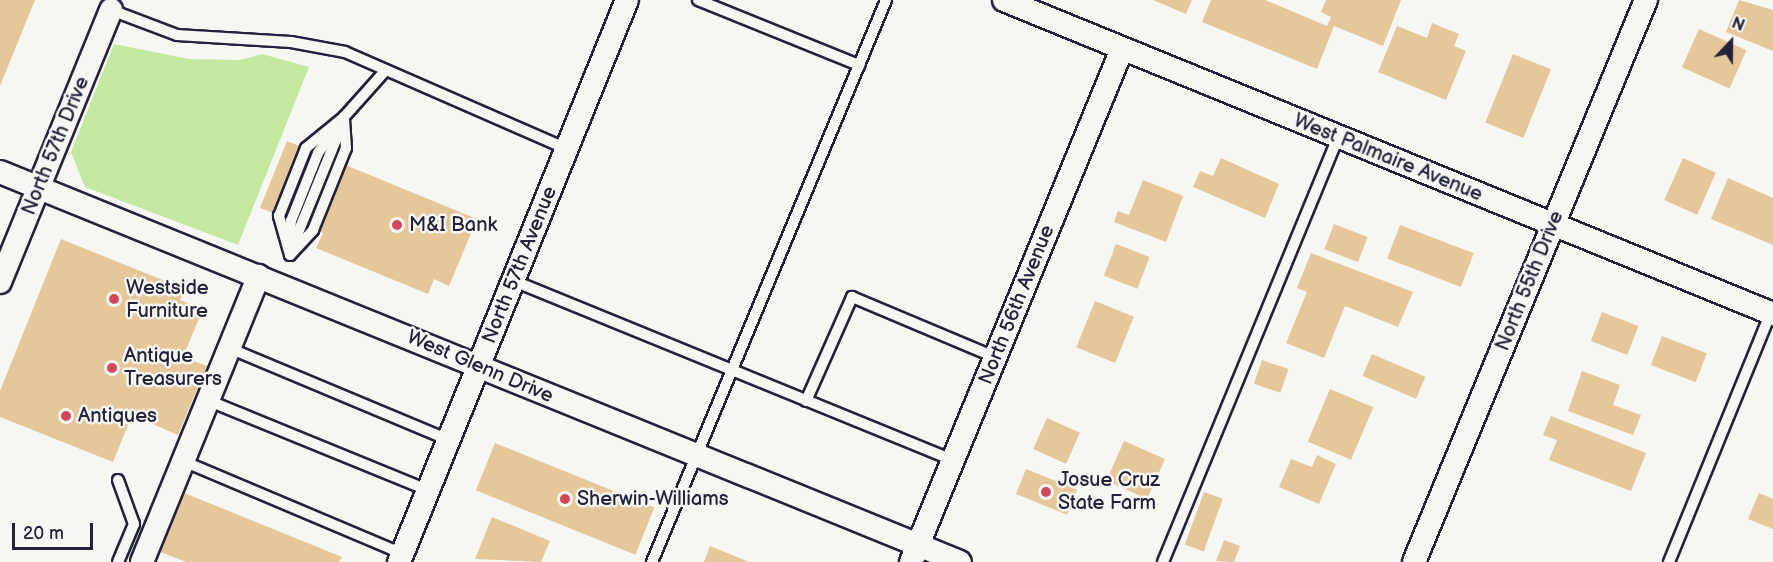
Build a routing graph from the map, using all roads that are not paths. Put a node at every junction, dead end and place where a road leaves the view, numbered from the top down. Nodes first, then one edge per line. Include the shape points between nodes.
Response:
1 (627, 0) edge
2 (698, 0) edge
3 (886, 0) edge
4 (1004, 0) edge
5 (1646, 0) edge
6 (111, 10) joint
7 (1122, 49) junction
8 (859, 65) junction
9 (385, 70) junction
10 (344, 117) junction
11 (1338, 138) junction
12 (567, 148) junction
13 (0, 172) edge
14 (39, 187) junction
15 (1553, 224) junction
16 (259, 276) junction
17 (514, 281) junction
18 (0, 282) edge
19 (1772, 311) edge
20 (229, 348) junction
21 (995, 357) junction
22 (479, 367) junction
23 (729, 370) junction
24 (207, 400) junction
25 (806, 401) junction
26 (449, 440) junction
27 (695, 455) junction
28 (183, 460) junction
29 (953, 460) junction
30 (118, 480) dead end
31 (428, 490) junction
32 (914, 554) edge
33 (401, 558) edge
34 (118, 562) edge
35 (142, 562) edge
36 (652, 562) edge
37 (960, 562) edge
38 (1163, 562) edge
39 (1414, 562) edge
40 (1669, 562) edge

1 - 12 street, North 57th Avenue
2 - 8 lane
3 - 8 lane
4 - 7 street, West Palmaire Avenue
5 - 15 street, North 55th Drive
6 - 9 lane via 177,35 291,42 345,52
6 - 14 street, North 57th Drive
7 - 11 street, West Palmaire Avenue
7 - 21 street, North 56th Avenue
8 - 23 lane
9 - 10 lane
9 - 12 lane
10 - 10 lane via 346,148 313,230 290,255 291,221 310,172
11 - 15 street, West Palmaire Avenue
11 - 38 lane
12 - 17 street, North 57th Avenue
13 - 14 street, West Glenn Drive
14 - 16 street, West Glenn Drive
14 - 18 street, North 57th Drive
15 - 19 street, West Palmaire Avenue
15 - 39 street, North 55th Drive
16 - 20 street
16 - 22 street, West Glenn Drive
17 - 22 street, North 57th Avenue
17 - 23 lane
19 - 40 lane
20 - 24 street
20 - 26 lane
21 - 25 lane via 852,297
21 - 29 street, North 56th Avenue
22 - 26 street, North 57th Avenue
22 - 27 street, West Glenn Drive
23 - 25 lane
23 - 27 lane
24 - 28 street
24 - 31 lane
25 - 29 lane
26 - 31 street, North 57th Avenue
27 - 32 street, West Glenn Drive
27 - 36 lane
28 - 33 lane
28 - 35 street
29 - 32 street, North 56th Avenue
30 - 34 lane via 134,524
31 - 33 street, North 57th Avenue
32 - 37 street, West Glenn Drive

